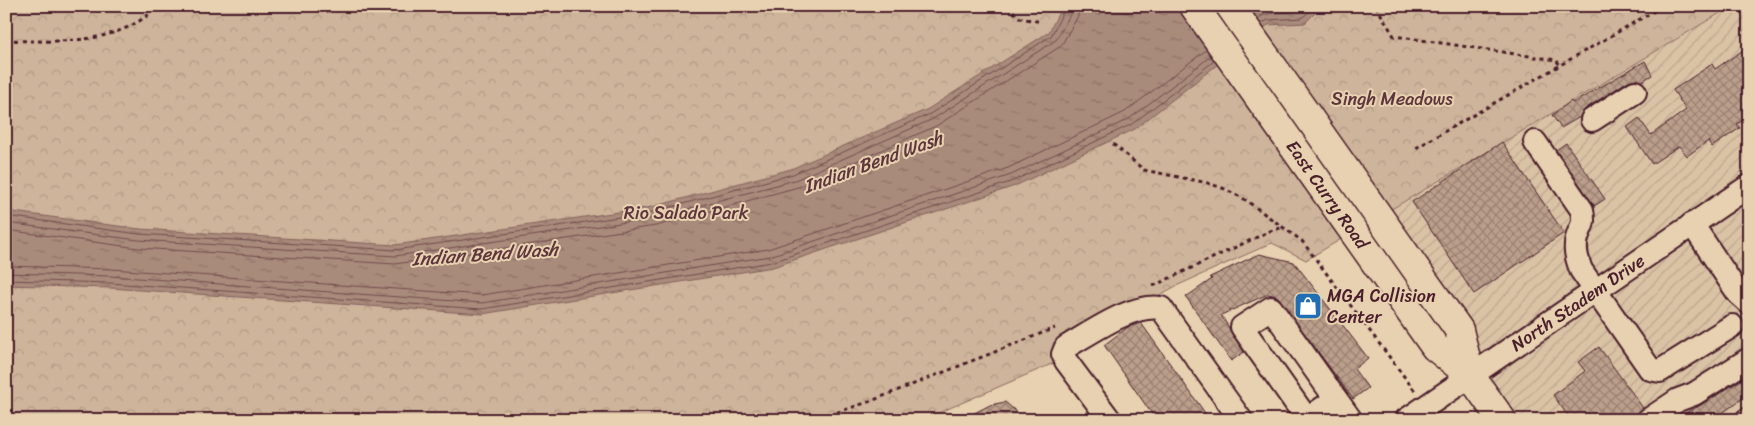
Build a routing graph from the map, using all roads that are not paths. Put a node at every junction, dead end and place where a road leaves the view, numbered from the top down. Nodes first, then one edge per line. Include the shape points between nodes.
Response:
1 (1194, 6) edge
2 (1230, 6) edge
3 (1635, 92) dead end
4 (1592, 120) dead end
5 (1535, 142) dead end
6 (1749, 186) edge
7 (1692, 224) junction
8 (1595, 289) junction
9 (1749, 303) edge
10 (1732, 326) dead end
11 (1749, 359) edge
12 (1470, 375) junction
13 (1336, 398) junction
14 (1110, 420) edge
15 (1241, 420) edge
16 (1352, 420) edge
17 (1406, 420) edge
18 (1502, 420) edge
19 (1648, 420) edge

1 - 12 main road, East Curry Road via 1435,347
2 - 12 main road, East Curry Road via 1459,330
3 - 4 street
5 - 8 street via 1582,210 1584,223 1577,237 1576,254 1580,270
6 - 7 street, North Stadem Drive
7 - 8 street, North Stadem Drive
7 - 9 street via 1738,293
8 - 10 street via 1650,369 1660,371
8 - 12 street, North Stadem Drive
11 - 19 street
12 - 17 street, North Stadem Drive
12 - 18 main road, East Curry Road
13 - 13 street via 1271,308 1242,327 1307,419
13 - 16 street
14 - 15 street via 1066,361 1066,347 1106,323 1151,306 1161,308

